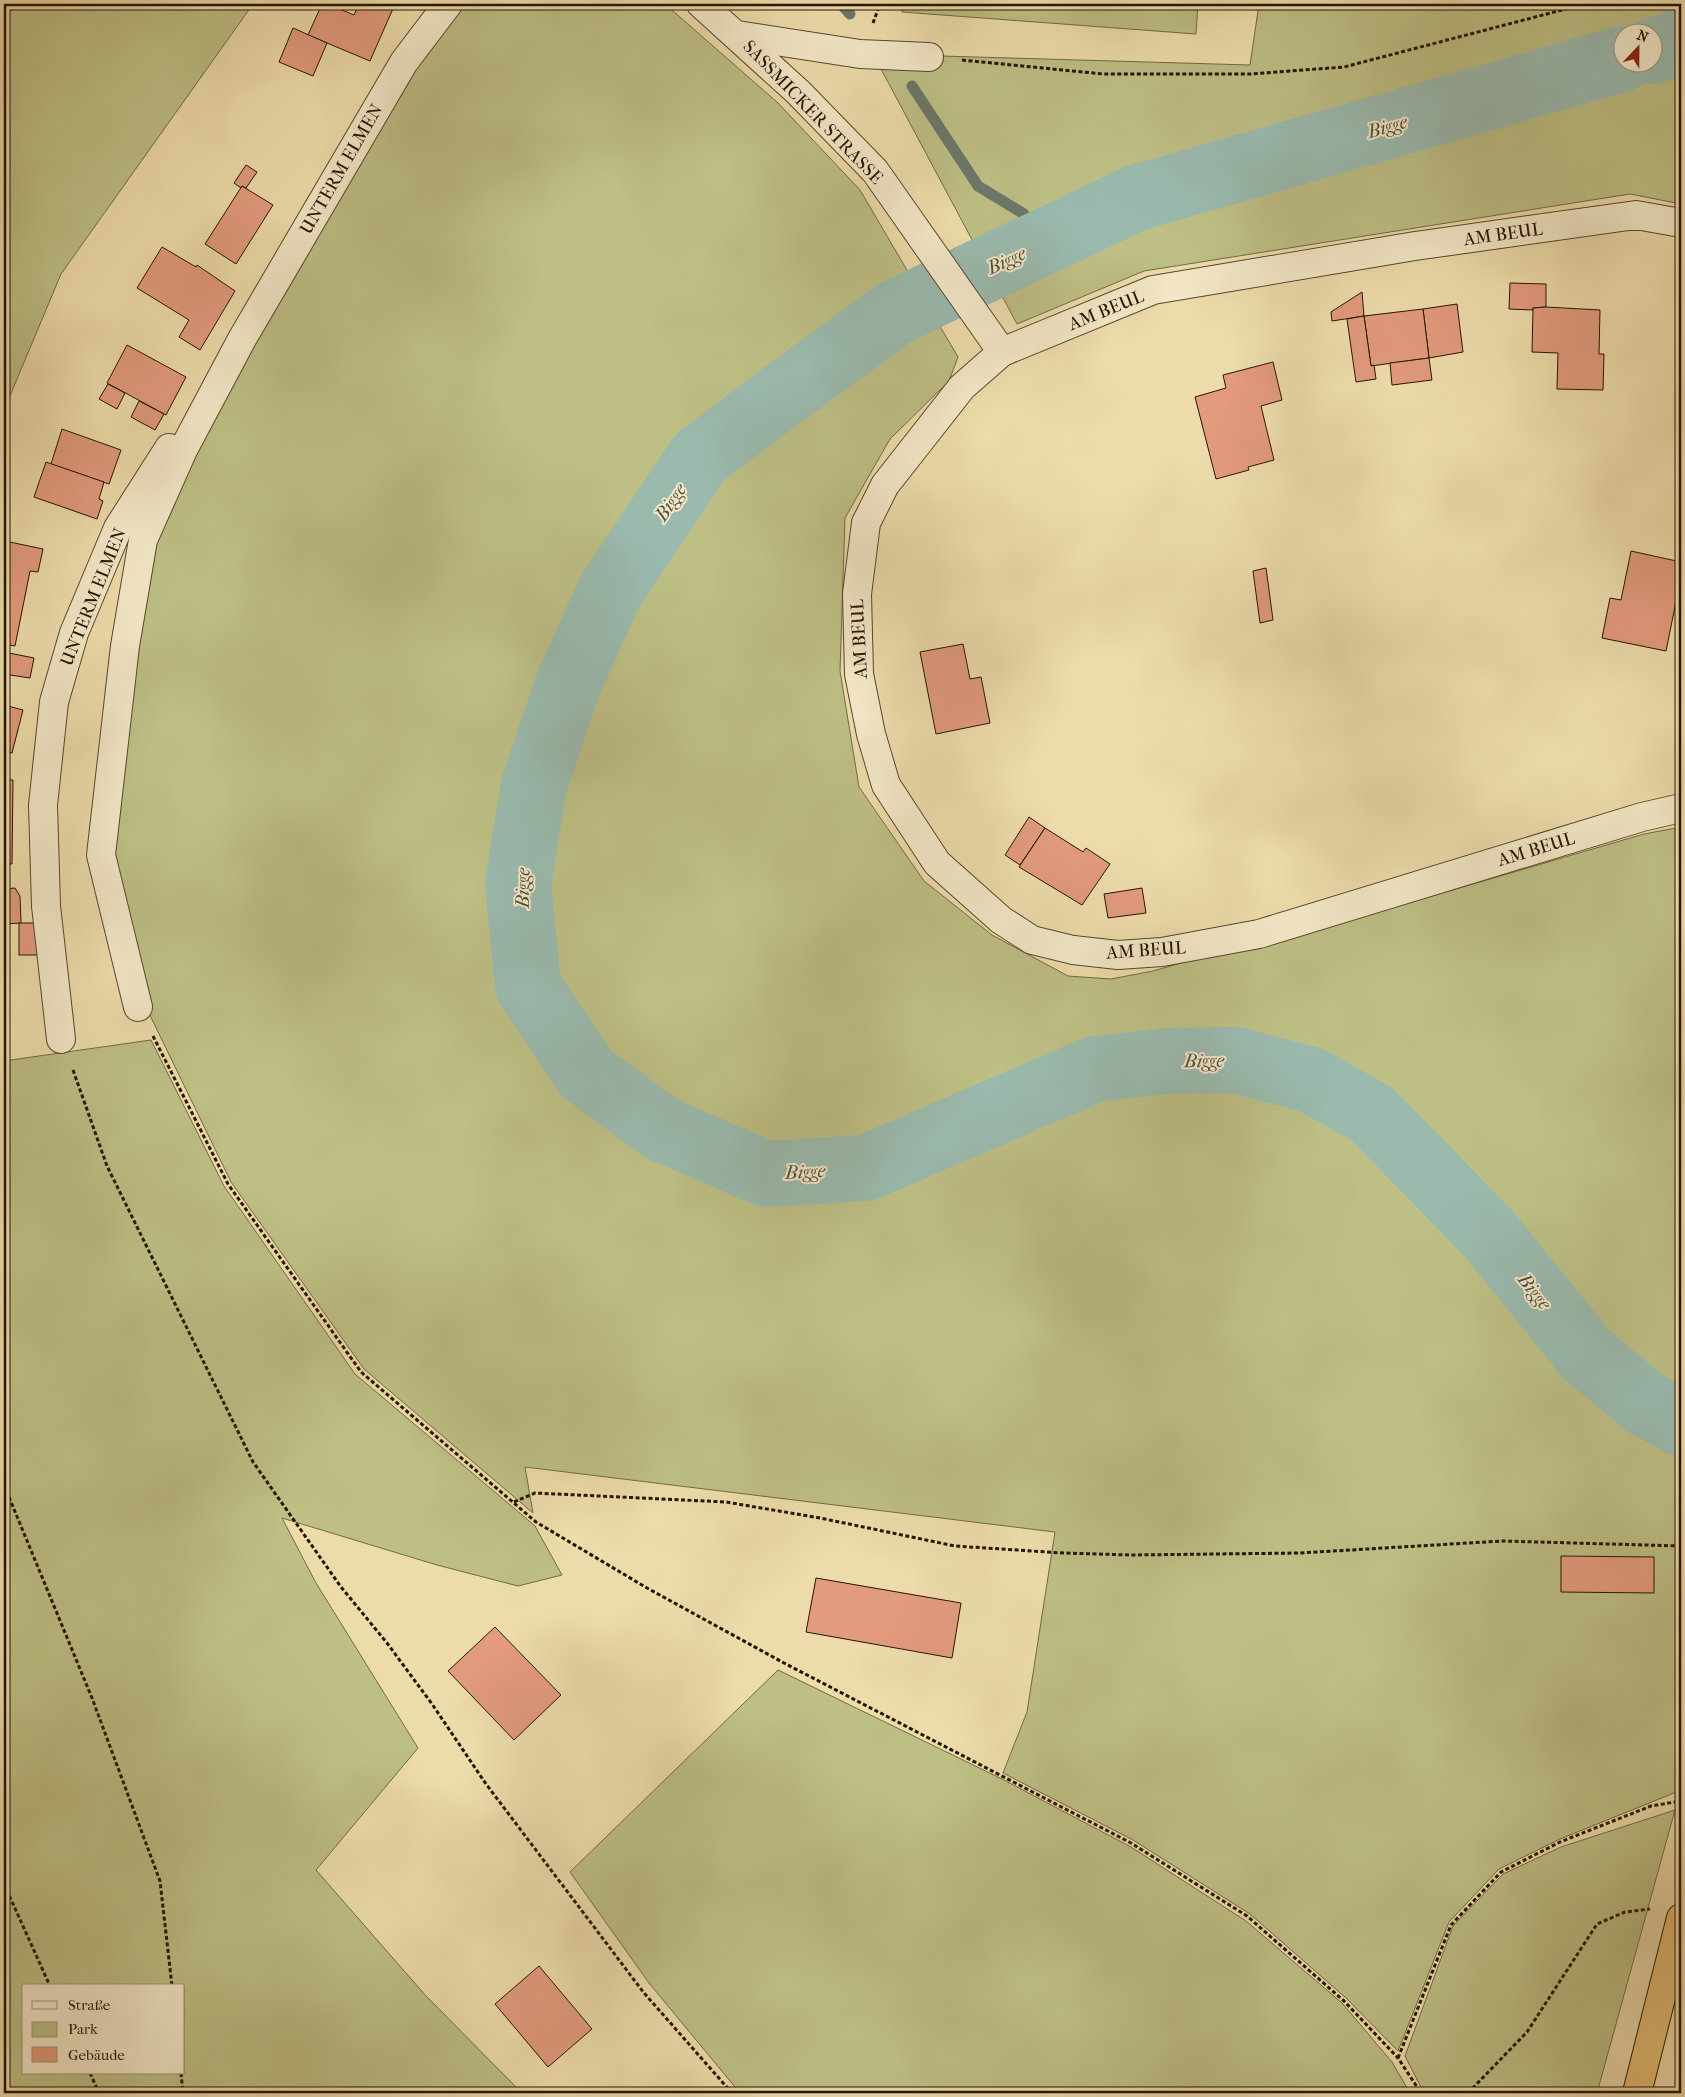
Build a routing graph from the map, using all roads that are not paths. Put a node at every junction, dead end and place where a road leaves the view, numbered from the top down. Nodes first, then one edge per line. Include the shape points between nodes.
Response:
1 (448, 4) edge
2 (702, 4) edge
3 (737, 35) junction
4 (929, 57) road end
5 (1681, 223) edge
6 (242, 338) junction
7 (1002, 352) junction
8 (1681, 808) edge
9 (138, 1007) road end
10 (62, 1039) road end
11 (1681, 1918) edge
12 (1637, 2093) edge

1 - 6 street, UNTERM ELMEN via 404,62
2 - 3 street, SASSMICKER STRASSE
3 - 4 street via 860,54
3 - 7 street, SASSMICKER STRASSE via 875,171
5 - 7 street, AM BEUL via 1636,215 1415,246 1153,290
6 - 9 street, UNTERM ELMEN via 183,450 143,540 125,646 101,855
6 - 10 street, UNTERM ELMEN via 118,528 74,632 54,702 43,806 46,906
7 - 8 street, AM BEUL via 962,387 885,485 866,523 857,594 859,674 871,734 886,785 937,863 1001,920 1032,940 1072,950 1118,956 1162,952 1259,934 1642,817
11 - 12 highway

